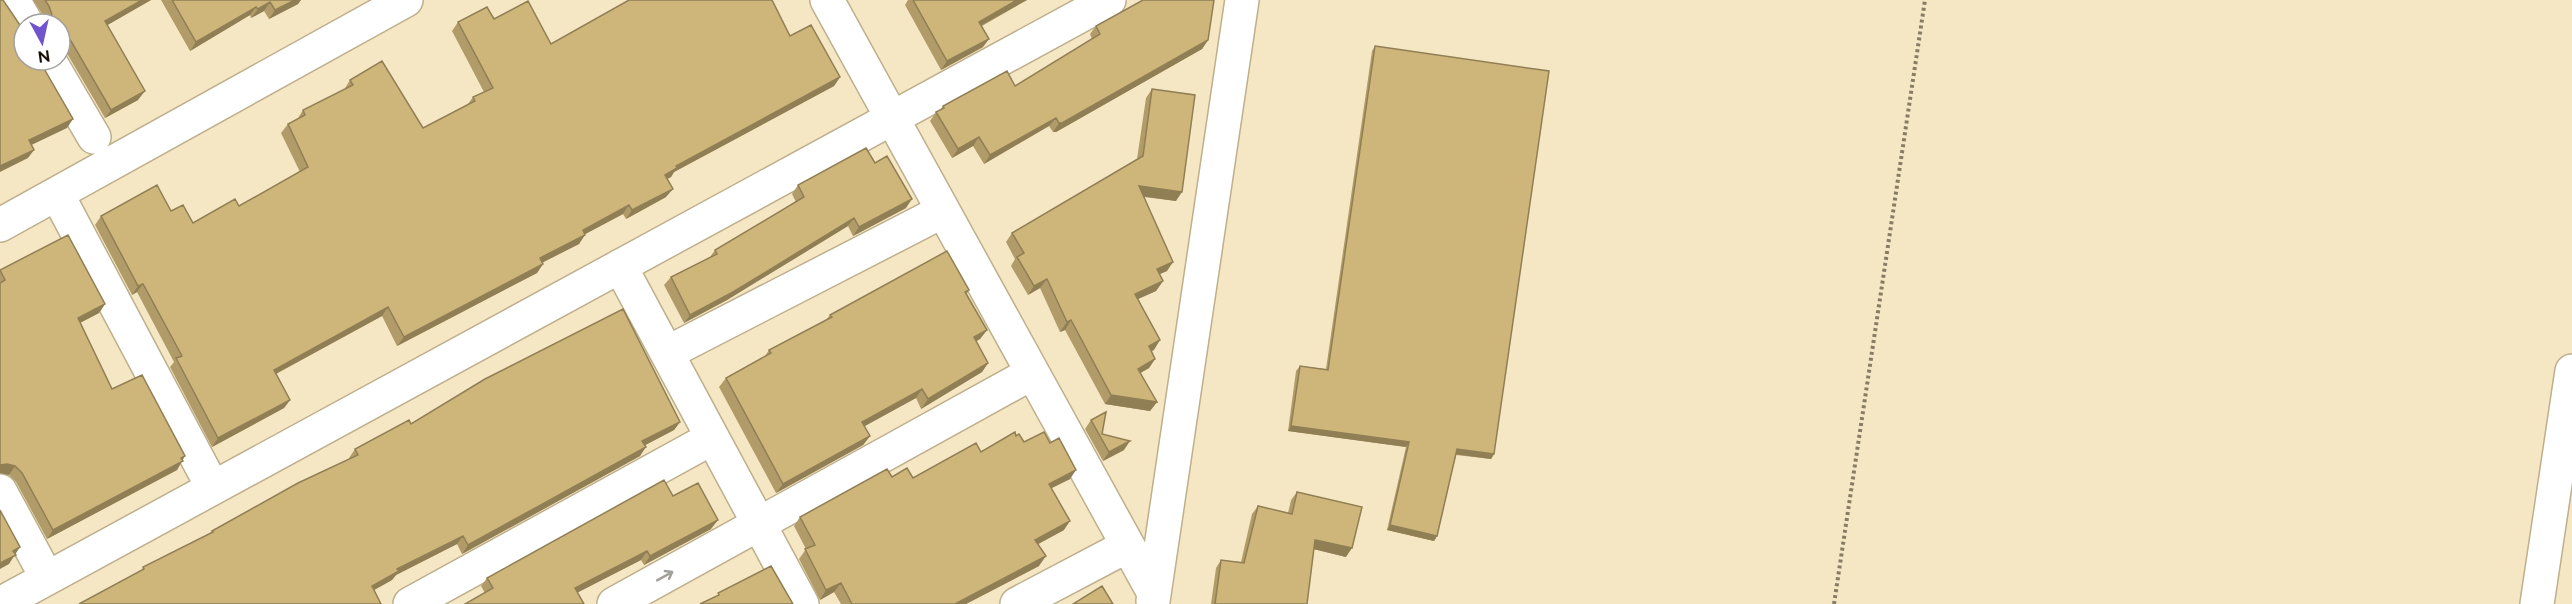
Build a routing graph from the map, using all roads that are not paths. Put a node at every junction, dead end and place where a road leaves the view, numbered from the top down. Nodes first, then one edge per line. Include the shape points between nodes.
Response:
1 (406, 0) edge
2 (827, 0) edge
3 (1109, 0) edge
4 (1242, 0) edge
5 (56, 72) edge
6 (892, 118) junction
7 (94, 138) dead end
8 (57, 194) junction
9 (943, 211) junction
10 (0, 225) edge
11 (620, 266) junction
12 (667, 353) junction
13 (2572, 371) edge
14 (1032, 373) junction
15 (712, 438) junction
16 (213, 488) junction
17 (0, 491) edge
18 (759, 524) junction
19 (1127, 546) junction
20 (46, 578) junction
21 (1153, 599) edge
22 (0, 604) edge
23 (410, 604) edge
24 (614, 604) edge
25 (802, 604) edge
26 (1017, 604) edge
27 (2537, 604) edge

1 - 8 street
2 - 6 street
3 - 6 street
4 - 21 street
5 - 7 street
6 - 9 street
6 - 11 street
8 - 10 street
8 - 16 street
9 - 12 street
9 - 14 street
11 - 12 street
11 - 16 street
12 - 15 street
13 - 27 street
14 - 18 street
14 - 19 street
15 - 18 street
15 - 23 street
16 - 20 street
17 - 20 street
24 -> 18 street
18 - 25 street
19 - 21 street
19 - 26 street
20 - 22 street

